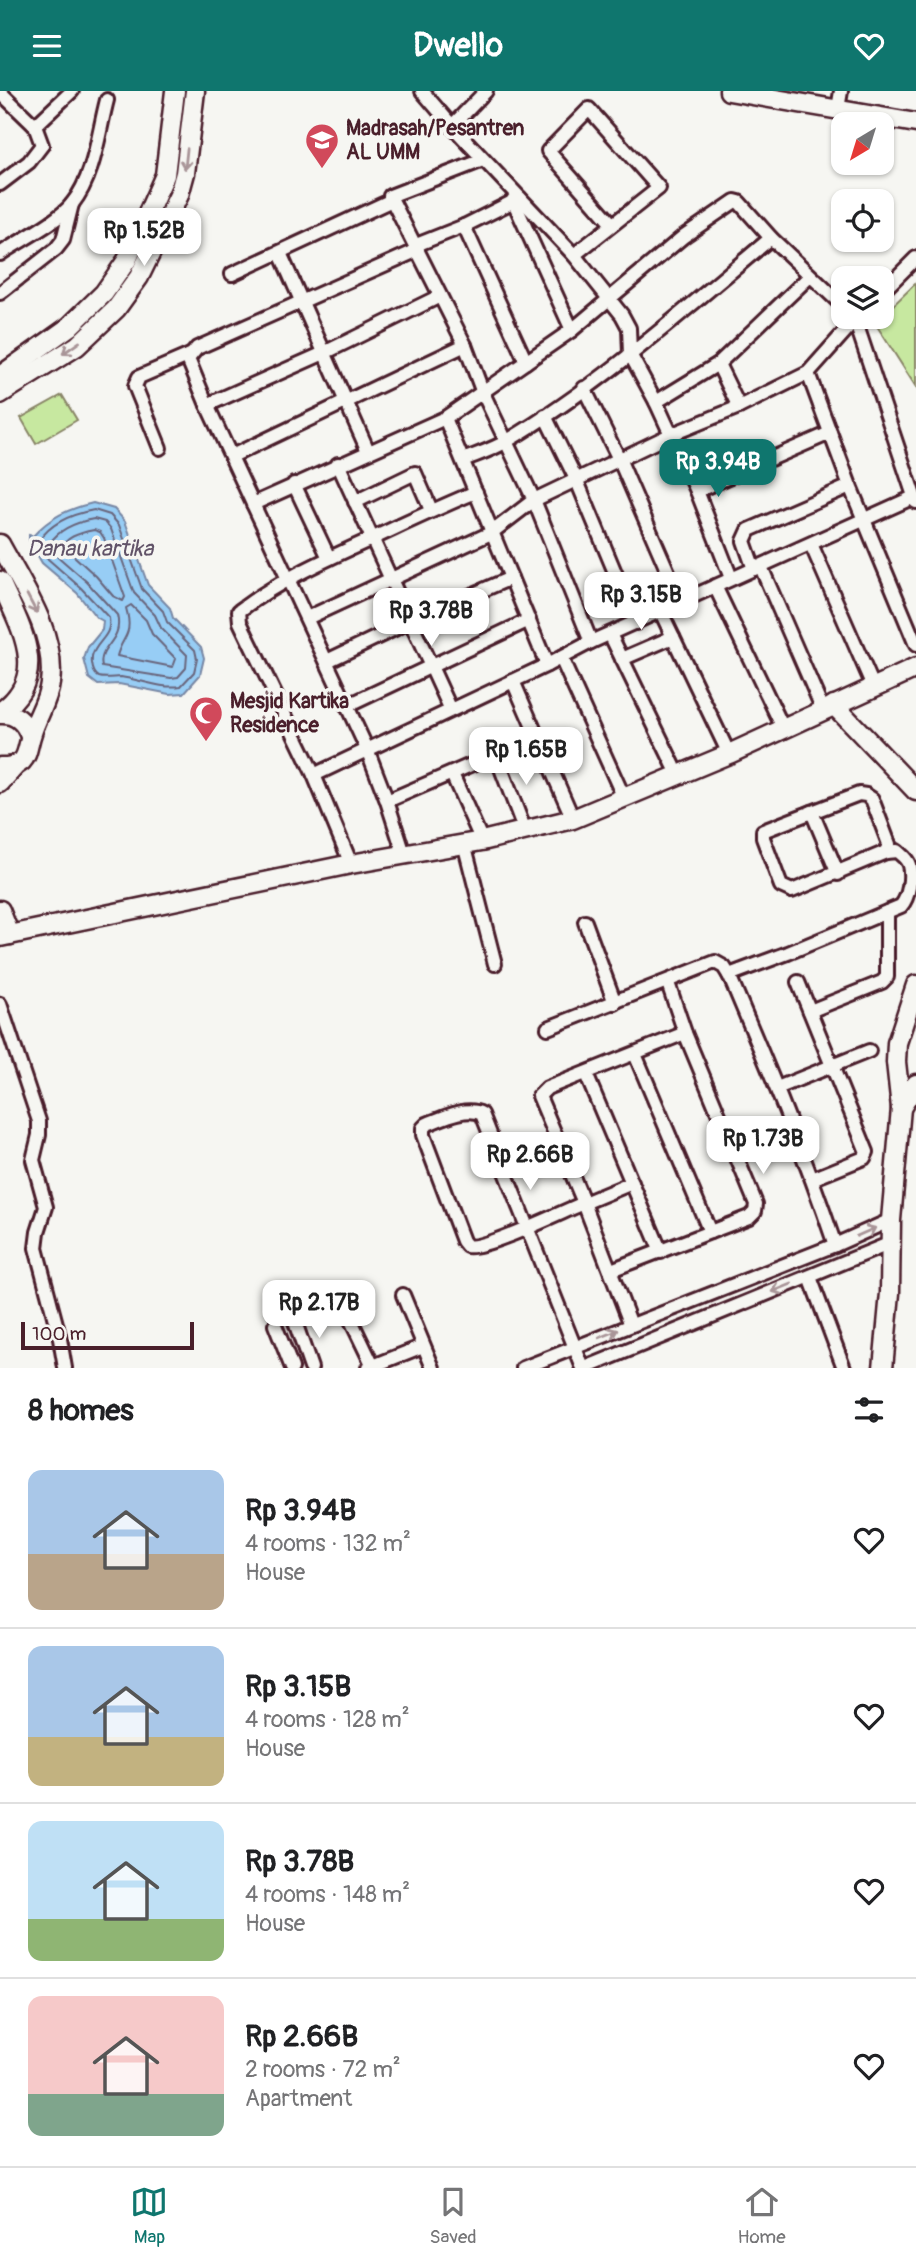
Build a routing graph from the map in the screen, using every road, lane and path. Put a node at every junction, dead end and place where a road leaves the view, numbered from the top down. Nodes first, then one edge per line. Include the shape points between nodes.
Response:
1 (72, 91) edge
2 (175, 91) edge
3 (195, 91) edge
4 (422, 91) edge
5 (486, 91) edge
6 (729, 91) edge
7 (841, 91) edge
8 (0, 92) edge
9 (107, 100) dead end
10 (838, 109) junction
11 (916, 123) edge
12 (35, 126) junction
13 (452, 126) junction
14 (483, 160) junction
15 (2, 179) edge
16 (517, 199) junction
17 (392, 200) junction
18 (72, 204) junction
19 (612, 224) junction
20 (464, 226) junction
21 (771, 238) junction
22 (417, 247) junction
23 (280, 253) junction
24 (0, 254) edge
25 (574, 255) junction
26 (916, 258) edge
27 (232, 274) dead end
28 (810, 276) junction
29 (894, 280) edge
30 (0, 293) edge
31 (831, 295) edge
32 (440, 296) junction
33 (610, 298) junction
34 (302, 300) junction
35 (846, 329) edge
36 (860, 329) edge
37 (572, 330) junction
38 (465, 345) junction
39 (324, 353) junction
40 (630, 354) junction
41 (190, 355) junction
42 (526, 362) junction
43 (718, 364) junction
44 (808, 373) junction
45 (0, 376) edge
46 (584, 388) junction
47 (483, 393) junction
48 (0, 394) edge
49 (346, 400) junction
50 (656, 402) junction
51 (206, 405) junction
52 (739, 407) junction
53 (545, 416) junction
54 (445, 418) junction
55 (830, 433) junction
56 (670, 435) junction
57 (505, 442) junction
58 (160, 447) dead end
59 (368, 450) junction
60 (232, 456) junction
61 (463, 460) junction
62 (620, 461) junction
63 (338, 464) junction
64 (577, 481) junction
65 (294, 484) junction
66 (850, 486) junction
67 (697, 491) junction
68 (476, 492) junction
69 (534, 500) junction
70 (915, 500) edge
71 (355, 502) junction
72 (253, 504) junction
73 (431, 510) junction
74 (864, 521) junction
75 (491, 533) junction
76 (371, 539) junction
77 (0, 544) edge
78 (811, 544) junction
79 (330, 558) junction
80 (758, 568) junction
81 (511, 578) junction
82 (731, 578) junction
83 (288, 579) junction
84 (391, 580) junction
85 (0, 581) edge
86 (715, 586) junction
87 (681, 603) junction
88 (661, 612) junction
89 (307, 618) junction
90 (529, 620) junction
91 (409, 622) junction
92 (636, 623) junction
93 (610, 634) junction
94 (673, 636) junction
95 (592, 642) junction
96 (916, 645) edge
97 (561, 658) junction
98 (622, 659) junction
99 (327, 661) junction
100 (547, 665) junction
101 (432, 666) junction
102 (916, 669) edge
103 (513, 681) junction
104 (873, 686) junction
105 (346, 706) junction
106 (825, 709) junction
107 (451, 710) junction
108 (0, 713) edge
109 (783, 728) junction
110 (30, 736) junction
111 (538, 736) junction
112 (366, 749) junction
113 (729, 754) junction
114 (496, 755) junction
115 (8, 766) edge
116 (674, 767) dead end
117 (452, 774) junction
118 (314, 775) junction
119 (0, 783) edge
120 (916, 791) edge
121 (624, 798) junction
122 (387, 801) junction
123 (812, 812) junction
124 (573, 819) junction
125 (525, 831) junction
126 (473, 842) junction
127 (886, 852) junction
128 (404, 854) junction
129 (351, 864) junction
130 (838, 874) junction
131 (0, 910) edge
132 (887, 912) junction
133 (585, 922) dead end
134 (5, 936) edge
135 (495, 964) dead end
136 (729, 975) junction
137 (798, 982) dead end
138 (668, 983) junction
139 (916, 985) edge
140 (615, 1003) junction
141 (0, 1004) edge
142 (810, 1011) junction
143 (548, 1028) dead end
144 (685, 1033) junction
145 (869, 1051) dead end
146 (635, 1054) junction
147 (831, 1066) junction
148 (586, 1074) junction
149 (916, 1084) edge
150 (777, 1088) junction
151 (901, 1108) junction
152 (812, 1179) junction
153 (632, 1182) junction
154 (584, 1203) junction
155 (891, 1220) junction
156 (526, 1228) junction
157 (710, 1231) junction
158 (891, 1243) junction
159 (835, 1245) junction
160 (660, 1252) junction
161 (611, 1270) junction
162 (810, 1277) junction
163 (403, 1295) dead end
164 (347, 1312) dead end
165 (295, 1322) dead end
166 (275, 1325) dead end
167 (631, 1325) junction
168 (423, 1346) junction
169 (574, 1348) junction
170 (371, 1367) edge
171 (65, 1368) edge
172 (292, 1368) edge
173 (311, 1368) edge
174 (433, 1368) edge
175 (523, 1368) edge
176 (584, 1368) edge
177 (844, 1368) edge
178 (883, 1368) edge

1 - 12 street
2 - 45 street via 165,176 127,260 104,293 69,327
3 -> 48 street via 179,195 139,277 116,309 76,346
4 - 13 street
5 - 13 street
6 - 10 street
7 - 10 street
8 - 12 street
9 - 18 street via 97,147
10 - 11 street
12 - 15 street via 41,149
13 - 14 street
14 - 16 street
14 - 17 street via 390,196
16 - 20 street
16 - 25 street
16 - 37 street
17 - 22 street
17 - 23 street
18 - 24 street
18 - 30 street via 63,240 56,249
19 - 19 street via 659,188 589,109 548,151
19 - 25 street
20 - 22 street
20 - 42 street
21 - 28 street
21 - 33 street via 735,201 684,236
21 - 40 street
22 - 32 street
22 - 34 street
23 - 27 street
23 - 34 street
25 - 33 street
26 - 29 street
28 - 31 street
28 - 43 street
32 - 38 street
32 - 39 street
33 - 37 street
33 - 40 street via 629,328
34 - 39 street
34 - 41 street
35 - 44 street
36 - 70 street
37 - 42 street
38 - 47 street
38 - 49 street
39 - 49 street
39 - 51 street
40 - 46 street
40 - 50 street
41 - 51 street via 188,364
41 - 58 street via 136,381
42 - 47 street
43 - 50 street
43 - 52 street
44 - 52 street
44 - 55 street
46 - 53 street
46 - 62 street
47 - 54 street
47 - 57 street
49 - 59 street
49 - 60 street
50 - 56 street
51 - 60 street
52 - 56 street
53 - 57 street
53 - 64 street
54 - 59 street
54 - 61 street
55 - 66 street
55 - 67 street
56 - 62 street
56 - 67 street
57 - 61 street
57 - 69 street
59 - 63 street
60 - 72 street
61 - 68 street
62 - 64 street
62 - 87 street
63 - 65 street
63 - 71 street
64 - 69 street
64 - 92 street
65 - 72 street
65 - 79 street
66 - 74 street
66 - 80 street via 748,530 744,541
67 - 82 street
68 - 73 street
68 - 75 street
69 - 75 street
69 - 95 street
70 - 74 street
71 - 73 street via 415,473
71 - 76 street
72 - 83 street
73 - 76 street
74 - 78 street
74 - 96 street
75 - 81 street
75 - 84 street
76 - 79 street
76 - 84 street
77 -> 110 street via 41,623 51,664 46,702
78 - 80 street
78 - 104 street
79 - 83 street
80 - 82 street
80 - 106 street
81 - 90 street
81 - 91 street
82 - 86 street
83 - 89 street
83 - 118 street via 243,608 239,616
84 - 89 street
84 - 91 street
85 - 108 street via 22,632 29,664 22,690
86 - 87 street
86 - 109 street
87 - 88 street
88 - 92 street
88 - 94 street
89 - 99 street
90 - 100 street
90 - 101 street
91 - 99 street
91 - 101 street
92 - 93 street
93 - 95 street
93 - 98 street
94 - 98 street
94 - 113 street
95 - 97 street
97 - 100 street
97 - 121 street
98 - 116 street
99 - 105 street
100 - 103 street
101 - 105 street
101 - 107 street
102 - 104 street
103 - 107 street
103 - 111 street
104 - 106 street
105 - 112 street
106 - 109 street
106 - 120 street via 855,728
107 - 112 street
108 - 110 street via 22,721
109 - 113 street
110 - 115 street via 28,752
111 - 114 street
111 - 124 street
112 - 118 street
112 - 122 street
113 - 121 street
114 - 117 street
114 - 125 street
115 - 119 street
117 - 122 street
117 - 126 street
118 - 129 street
121 - 124 street
122 - 128 street
123 - 127 street via 866,795 872,799 889,843
123 - 130 street
123 - 130 street via 763,831 781,886 792,891
124 - 125 street
125 - 126 street
126 - 128 street
126 - 135 street
127 - 130 street
127 - 132 street via 897,851 909,865 906,900
128 - 129 street
129 - 134 street
131 - 134 street
132 - 136 street
132 - 142 street via 887,977
133 - 140 street
136 - 138 street via 715,963
136 - 150 street
137 - 142 street
138 - 140 street
138 - 144 street
139 - 151 street via 897,1043
140 - 143 street
141 - 171 street via 39,1121 33,1160 46,1207 36,1248
142 - 147 street
144 - 146 street
144 - 157 street via 756,1204 749,1217
145 - 147 street
146 - 148 street
146 - 157 street
147 - 150 street
147 - 152 street via 867,1152 864,1158
148 - 153 street
148 - 154 street via 547,1088 540,1096
149 - 151 street
150 - 152 street
151 - 155 street
152 - 159 street
153 - 154 street
153 - 160 street
154 - 156 street
154 - 161 street
155 - 158 street
159 -> 155 street
156 - 156 street via 482,1114 467,1111 427,1124 423,1135 467,1246 477,1247
156 - 169 street
157 - 160 street
158 - 162 street
158 - 178 street
159 - 167 street
160 - 161 street
161 - 167 street
162 -> 176 street
162 - 177 street
163 - 168 street
164 - 170 street
165 - 173 street
166 - 172 street
169 -> 167 street
168 - 170 street
168 - 174 street
169 - 175 street
169 - 176 street

